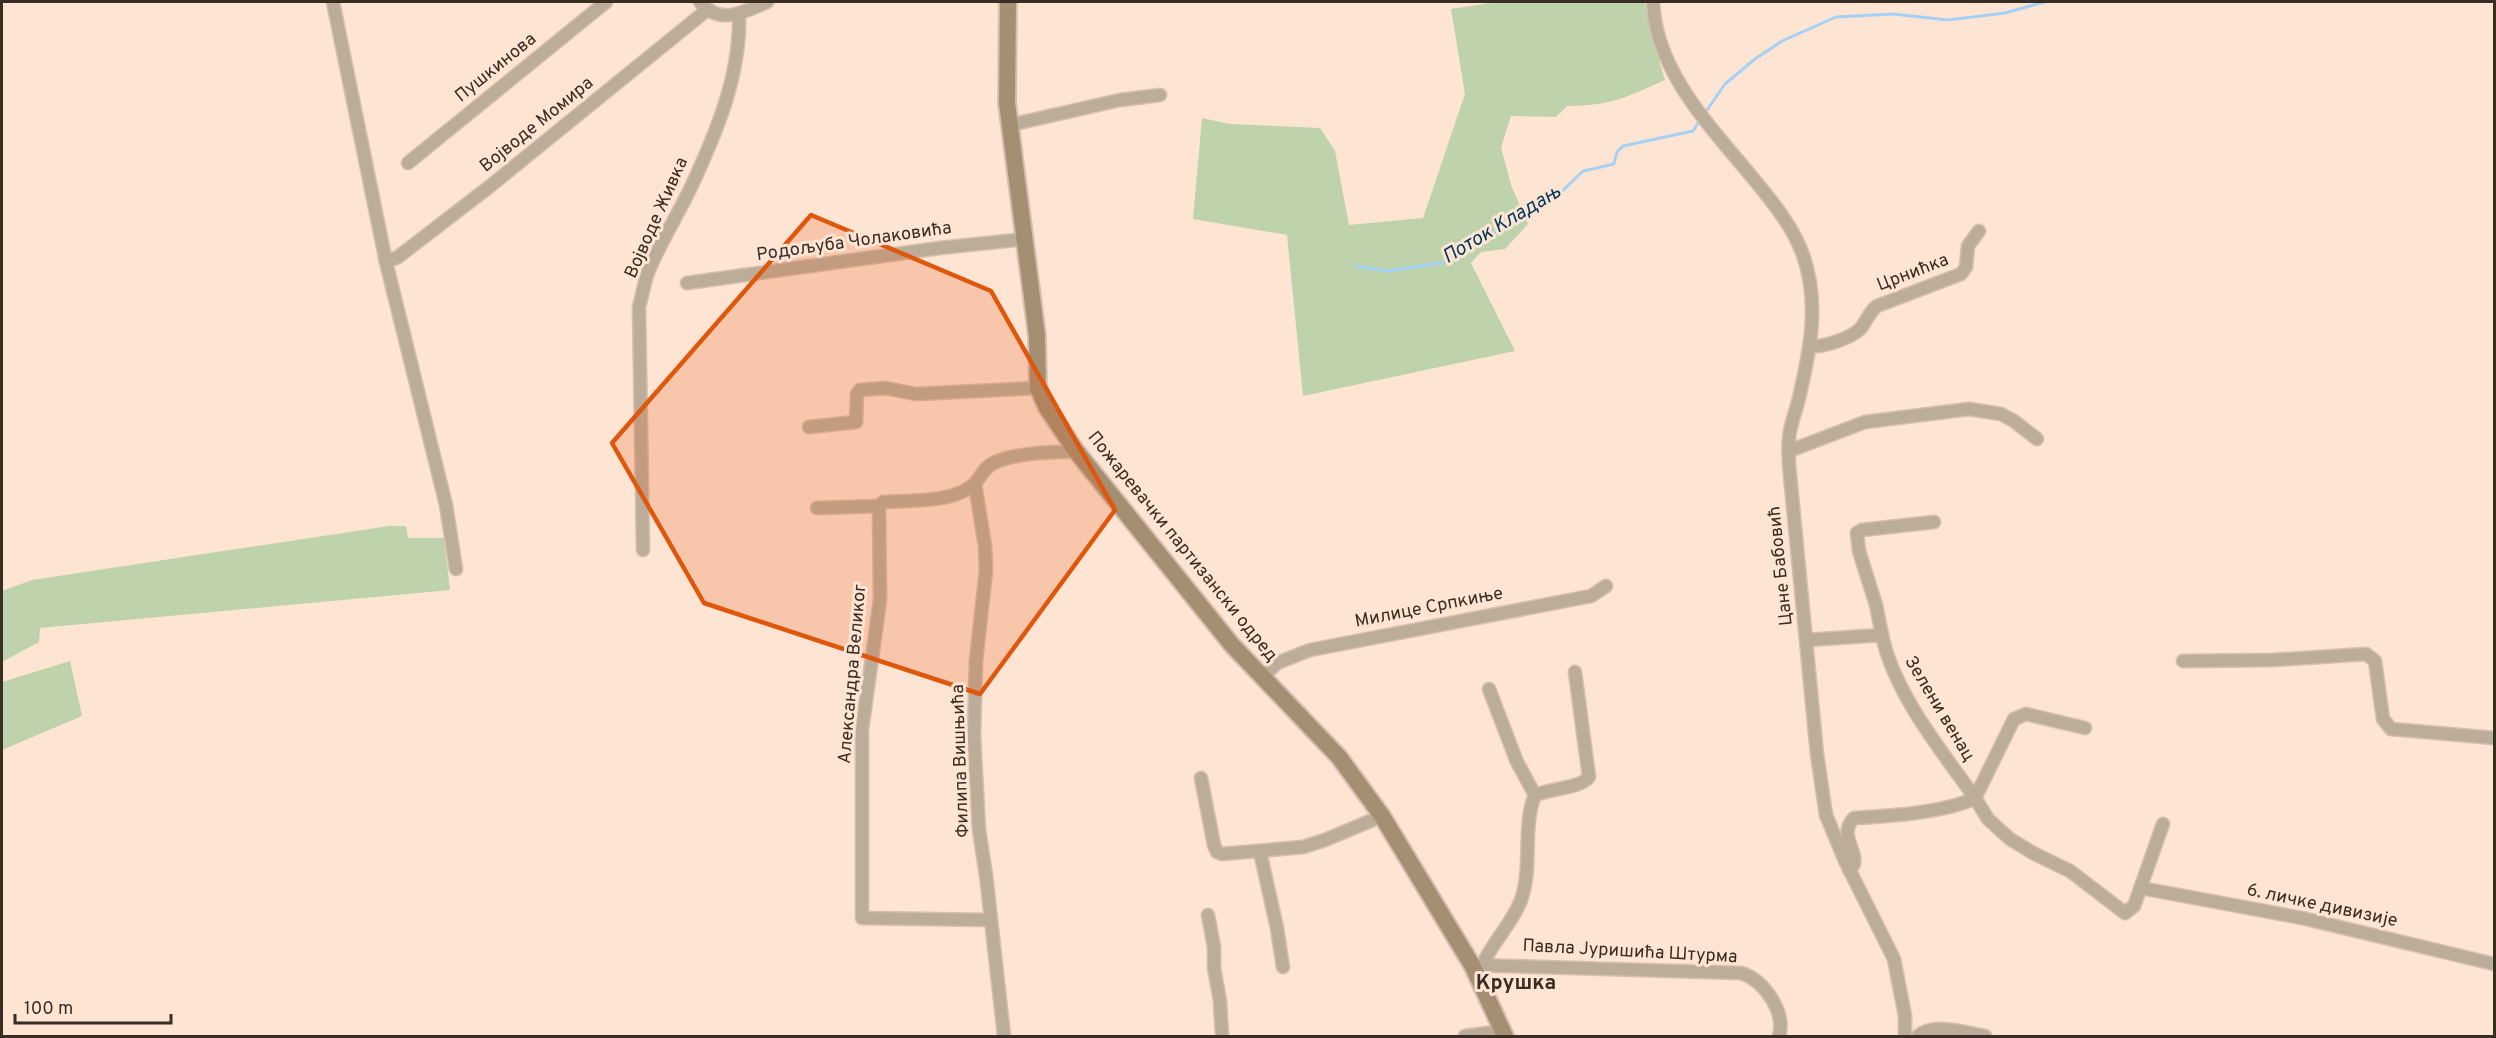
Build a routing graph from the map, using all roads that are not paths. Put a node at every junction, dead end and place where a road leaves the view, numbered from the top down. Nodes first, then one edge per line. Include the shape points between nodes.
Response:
1 (333, 2) edge
2 (606, 2) edge
3 (767, 2) edge
4 (1008, 2) edge
5 (1653, 2) edge
6 (704, 6) edge
7 (739, 14) junction
8 (1160, 95) dead end
9 (1010, 125) junction
10 (408, 163) dead end
11 (1979, 231) dead end
12 (1025, 239) junction
13 (386, 262) junction
14 (687, 283) dead end
15 (1810, 346) junction
16 (1038, 388) junction
17 (809, 427) dead end
18 (2037, 439) dead end
19 (1076, 452) junction
20 (1789, 452) junction
21 (975, 484) junction
22 (879, 506) junction
23 (817, 508) dead end
24 (1934, 522) dead end
25 (643, 550) dead end
26 (456, 569) dead end
27 (1606, 586) dead end
28 (1882, 635) junction
29 (1807, 640) junction
30 (2183, 661) dead end
31 (1575, 672) dead end
32 (1263, 677) junction
33 (1489, 689) dead end
34 (2085, 728) dead end
35 (2494, 738) edge
36 (1201, 778) dead end
37 (1535, 795) junction
38 (1975, 798) junction
39 (1382, 816) junction
40 (2163, 824) dead end
41 (1260, 852) junction
42 (1849, 870) junction
43 (2141, 888) junction
44 (1208, 915) dead end
45 (990, 920) junction
46 (1477, 964) junction
47 (2494, 964) edge
48 (1283, 967) dead end
49 (1504, 1034) edge
50 (1004, 1036) edge
51 (1222, 1036) edge
52 (1466, 1036) edge
53 (1779, 1036) edge
54 (1905, 1036) edge
55 (1918, 1036) edge
56 (1985, 1036) edge

1 - 13 street
2 - 10 street, Пушкинова
3 - 7 street
4 - 9 street, Пожаревачки партизански одред
5 - 15 street, Цане Бабовић via 1664,54 1700,112 1773,202 1803,254 1813,309
6 - 7 street via 714,14
6 - 13 street, Војводе Момира via 489,187 398,257
7 - 25 street, Војводе Живка via 736,66 724,107 693,184 647,276 639,307
8 - 9 street
9 - 12 street, Пожаревачки партизански одред
11 - 15 street, Црнићка via 1968,246 1966,267 1961,274 1877,306 1860,329
12 - 14 street, Родољуба Чолаковића
12 - 16 street, Пожаревачки партизански одред via 1037,336
13 - 26 street via 446,505
15 - 20 street, Цане Бабовић
16 - 17 street via 916,394 885,388 860,390 856,394 856,422
16 - 19 street, Пожаревачки партизански одред
18 - 20 street via 2001,414 1969,409 1865,422
19 - 21 street via 999,460 983,470
19 - 32 street, Пожаревачки партизански одред via 1232,645
20 - 29 street, Цане Бабовић
21 - 22 street via 940,498 883,502
21 - 45 street, Филипа Вишњића via 986,570 976,661 974,736 979,830
22 - 23 street
22 - 45 street, Александра Великог via 880,600 862,730 862,918
24 - 28 street, Зелени венац via 1857,533
27 - 32 street, Милице Српкиње via 1591,596 1310,650 1277,663
28 - 29 street
28 - 38 street, Зелени венац via 1892,670
29 - 42 street, Цане Бабовић via 1826,815
30 - 35 street via 2366,654 2375,661 2383,719 2391,729
31 - 37 street via 1589,777 1582,784
32 - 39 street, Пожаревачки партизански одред via 1339,757
33 - 37 street via 1517,762
34 - 38 street, Зелени венац via 2026,714 2018,716
36 - 41 street via 1217,852
37 - 46 street via 1527,874 1520,902
38 - 42 street via 1963,804 1854,818 1847,832 1855,860
38 - 43 street, Зелени венац via 1988,819 2010,839 2070,871 2122,912 2133,909
39 - 41 street via 1303,847
39 - 46 street, Пожаревачки партизански одред
40 - 43 street, Зелени венац
41 - 48 street
42 - 54 street, Цане Бабовић via 1894,959
43 - 47 street, 6. личке дивизије via 2302,918
44 - 51 street
45 - 50 street, Филипа Вишњића
46 - 49 street, Пожаревачки партизански одред
46 - 53 street, Павла Јуришића Штурма via 1741,973 1756,980 1773,1002 1782,1023
49 - 52 street
55 - 56 street via 1934,1029

